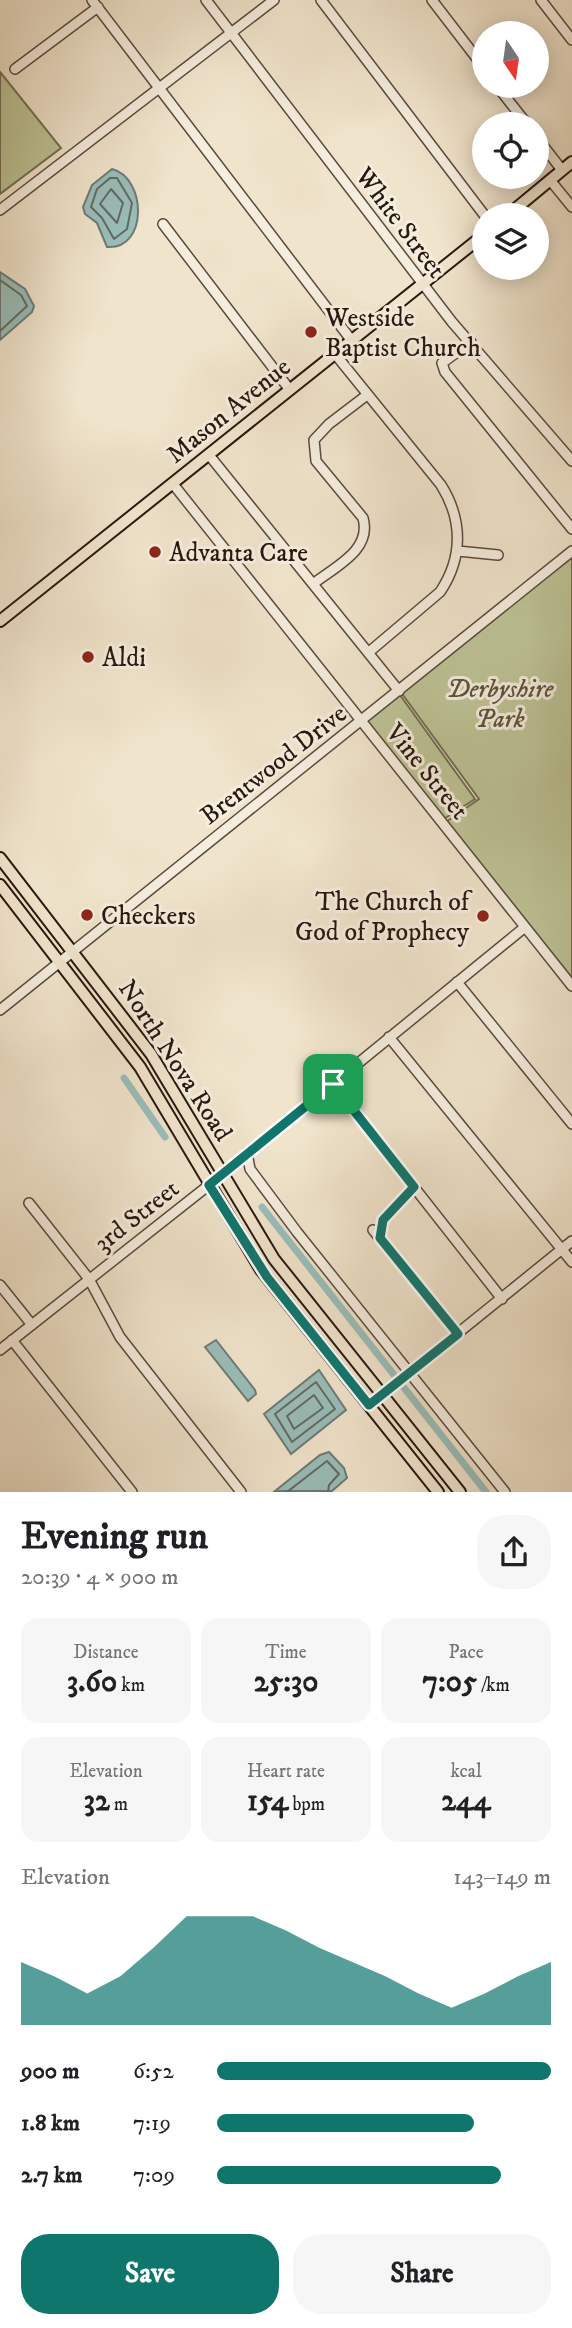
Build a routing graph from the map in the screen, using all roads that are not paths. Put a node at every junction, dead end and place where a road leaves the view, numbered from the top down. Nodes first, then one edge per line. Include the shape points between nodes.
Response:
1 (206, 0) edge
2 (274, 0) edge
3 (321, 0) edge
4 (432, 0) edge
5 (541, 0) edge
6 (95, 3) edge
7 (231, 33) junction
8 (572, 40) edge
9 (472, 52) edge
10 (15, 69) dead end
11 (158, 89) junction
12 (506, 98) edge
13 (518, 112) edge
14 (549, 153) edge
15 (572, 162) edge
16 (562, 170) junction
17 (550, 180) junction
18 (475, 203) edge
19 (522, 203) edge
20 (572, 207) edge
21 (0, 209) edge
22 (163, 224) dead end
23 (472, 245) edge
24 (422, 285) junction
25 (352, 341) junction
26 (471, 342) junction
27 (335, 354) junction
28 (290, 390) junction
29 (368, 395) junction
30 (209, 455) junction
31 (572, 461) edge
32 (173, 484) junction
33 (572, 529) edge
34 (458, 551) junction
35 (572, 551) edge
36 (498, 555) dead end
37 (313, 584) junction
38 (0, 621) edge
39 (369, 652) junction
40 (399, 691) junction
41 (362, 721) junction
42 (0, 858) edge
43 (0, 873) edge
44 (14, 876) junction
45 (0, 886) edge
46 (525, 927) junction
47 (72, 951) junction
48 (60, 962) junction
49 (457, 982) junction
50 (572, 986) edge
51 (0, 1010) edge
52 (389, 1037) junction
53 (333, 1084) junction
54 (572, 1124) edge
55 (247, 1153) junction
56 (233, 1165) junction
57 (250, 1170) junction
58 (222, 1174) junction
59 (209, 1185) junction
60 (414, 1187) junction
61 (29, 1203) dead end
62 (572, 1241) edge
63 (562, 1249) junction
64 (572, 1262) edge
65 (89, 1279) junction
66 (0, 1285) edge
67 (502, 1299) junction
68 (32, 1325) junction
69 (458, 1334) junction
70 (12, 1340) junction
71 (0, 1350) edge
72 (410, 1372) junction
73 (385, 1392) junction
74 (369, 1405) junction
75 (132, 1492) edge
76 (241, 1492) edge
77 (438, 1492) edge
78 (460, 1492) edge
79 (505, 1492) edge

1 - 7 street, White Street
2 - 7 street
3 - 18 street
4 - 9 street
5 - 8 street
6 - 10 street
6 - 11 street
7 - 11 street
7 - 24 street, White Street
11 - 21 street
11 - 25 street
12 - 13 street
14 - 16 street
15 - 16 main road
16 - 17 main road
17 - 19 main road
17 - 20 street
22 - 28 street
23 - 24 main road, Mason Avenue
24 - 25 main road, Mason Avenue
24 - 26 street, White Street
25 - 27 main road, Mason Avenue
26 - 31 street, White Street
26 - 33 street via 442,363 445,372
27 - 28 main road, Mason Avenue
27 - 29 street
28 - 30 main road, Mason Avenue
29 - 34 street via 448,497 457,524
29 - 37 street via 314,440 316,461 363,518 366,528 362,546
30 - 32 main road, Mason Avenue
30 - 37 street
32 - 38 main road, Mason Avenue
32 - 41 street, Vine Street
34 - 36 street
34 - 39 street via 440,593
35 - 40 street, Brentwood Drive
37 - 39 street
39 - 40 street
40 - 41 street, Brentwood Drive
41 - 46 street, Vine Street
41 - 47 street, Brentwood Drive
42 - 44 main road, North Nova Road
43 - 44 main road
44 - 47 main road, North Nova Road
45 - 48 main road, North Nova Road
46 - 49 street, 3rd Street
46 - 50 street, Vine Street
47 - 48 street, Brentwood Drive
47 - 58 main road, North Nova Road via 166,1075
48 - 51 street, Brentwood Drive
48 - 59 main road, North Nova Road via 156,1090
49 - 52 street, 3rd Street
49 - 54 street
52 - 53 street, 3rd Street
52 - 63 street
53 - 55 street, 3rd Street
53 - 60 street
55 - 56 street, 3rd Street
55 - 57 street
56 - 57 street
56 - 58 street, 3rd Street
57 - 72 street, North Nova Road
58 - 59 street, 3rd Street
58 - 73 main road, North Nova Road via 274,1259
59 - 65 street, 3rd Street
59 - 74 main road, North Nova Road via 267,1277
60 - 67 street
60 - 69 street via 383,1220 377,1234
61 - 65 street
62 - 63 street
63 - 64 street
63 - 67 street
65 - 68 street, 3rd Street
65 - 76 street via 120,1337
66 - 68 street
67 - 69 street
68 - 70 street, 3rd Street
69 - 72 street
70 - 71 street, 3rd Street
70 - 75 street
72 - 73 street
72 - 79 street, North Nova Road
73 - 74 street
73 - 78 main road, North Nova Road
74 - 77 main road, North Nova Road

